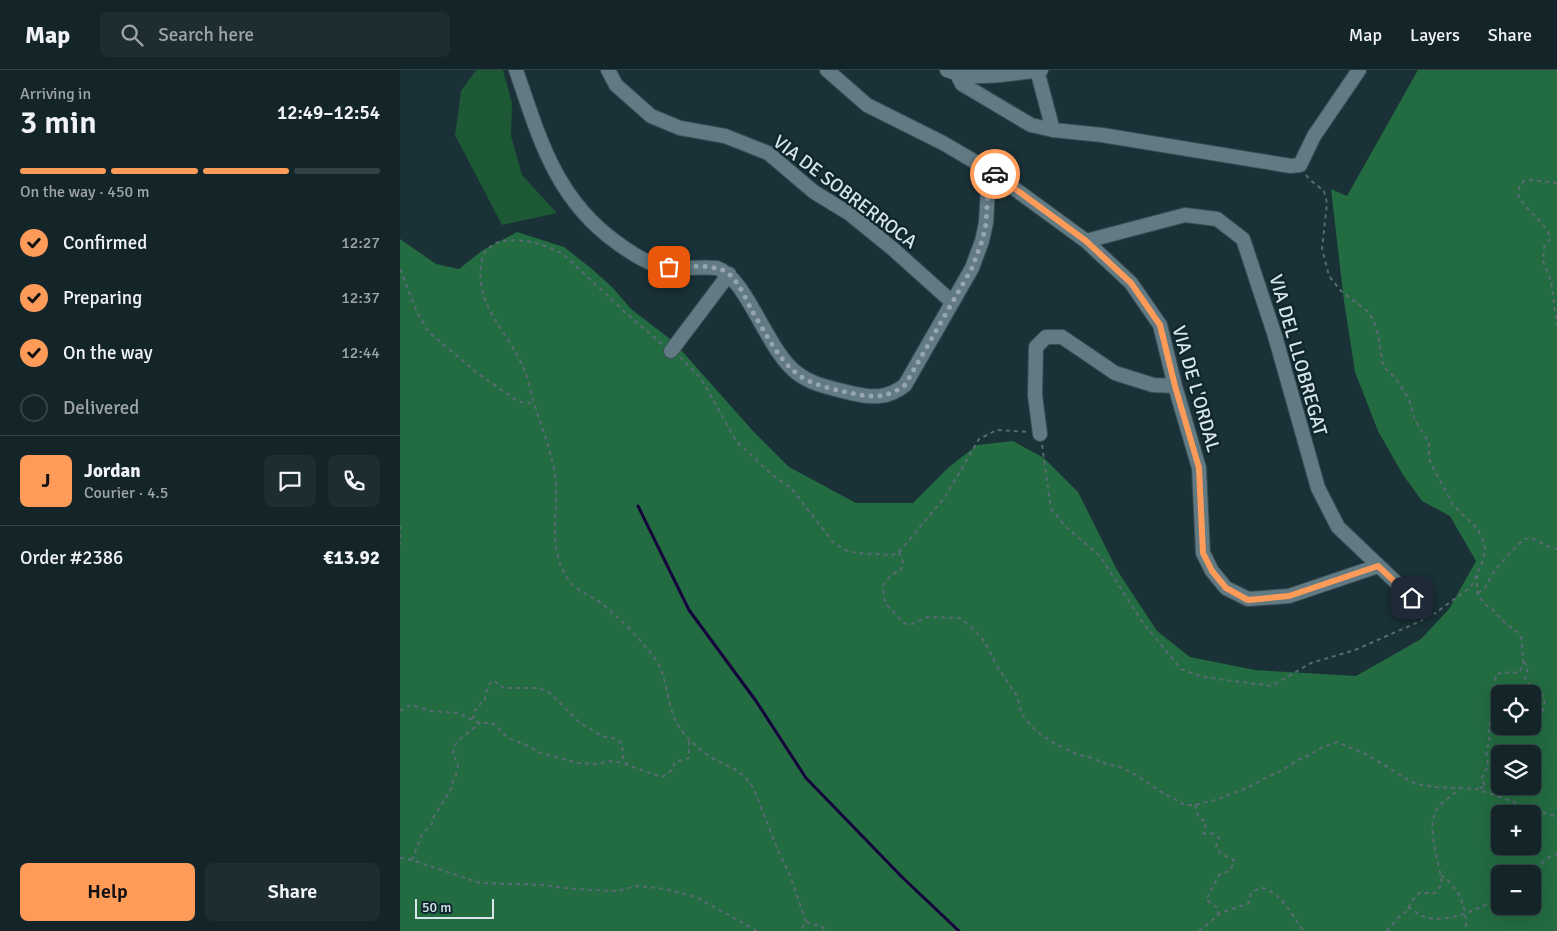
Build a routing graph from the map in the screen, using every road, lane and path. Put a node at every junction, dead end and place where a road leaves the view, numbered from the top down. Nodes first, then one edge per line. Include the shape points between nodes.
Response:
1 (516, 70) edge
2 (608, 70) edge
3 (827, 70) edge
4 (1037, 70) edge
5 (1041, 70) edge
6 (1359, 70) edge
7 (952, 72) edge
8 (986, 73) edge
9 (1053, 130) junction
10 (1300, 165) junction
11 (989, 170) junction
12 (1557, 183) edge
13 (1086, 241) junction
14 (400, 269) edge
15 (729, 274) junction
16 (952, 302) junction
17 (1557, 326) edge
18 (671, 350) junction
19 (1175, 386) junction
20 (534, 403) junction
21 (1040, 434) junction
22 (400, 526) edge
23 (400, 546) edge
24 (1557, 548) edge
25 (899, 552) junction
26 (1378, 566) junction
27 (1477, 575) junction
28 (1478, 593) junction
29 (1428, 611) junction
30 (1523, 660) junction
31 (1494, 685) edge
32 (1529, 685) edge
33 (1541, 694) edge
34 (400, 711) edge
35 (1541, 713) edge
36 (1491, 716) edge
37 (473, 719) junction
38 (480, 723) junction
39 (689, 739) junction
40 (628, 765) junction
41 (1461, 788) junction
42 (1477, 789) junction
43 (1195, 805) junction
44 (1557, 817) edge
45 (1557, 854) edge
46 (400, 858) edge
47 (412, 860) junction
48 (1540, 865) edge
49 (1441, 875) junction
50 (1491, 902) edge
51 (1408, 907) junction
52 (1218, 916) junction
53 (806, 922) junction
54 (757, 931) edge
55 (800, 931) edge
56 (827, 931) edge
57 (1200, 931) edge
58 (1304, 931) edge
59 (1387, 931) edge
60 (1466, 931) edge

1 - 15 street via 550,166 592,222 629,252 654,264 717,268
2 - 16 street, VIA DE SOBRERROCA via 616,85 651,116 680,128 725,136 768,153 814,192 850,214
3 - 11 street, VIA DE L'ORDAL via 867,105
4 - 5 street
4 - 8 street
4 - 9 street
6 - 10 street via 1314,136
7 - 8 street
7 - 9 street via 962,84 1031,125
9 - 10 street
10 - 27 path via 1309,179 1324,191 1326,212 1322,250 1329,276 1373,319 1384,366 1409,399 1415,420 1429,443 1429,459 1454,505 1477,528 1483,540 1484,558
11 - 13 street, VIA DE L'ORDAL
11 - 16 street via 982,241 972,268
12 - 17 path via 1524,181 1518,195 1549,233 1543,260 1551,281
13 - 19 street, VIA DE L'ORDAL via 1131,283 1160,325
13 - 26 street, VIA DEL LLOBREGAT via 1185,215 1217,219 1243,239 1275,336 1318,488 1338,527
14 - 20 path via 428,331 476,372 519,402
15 - 16 street via 783,359 795,372 815,384 866,396 892,393 905,385
15 - 18 street
18 - 20 path via 564,255 525,240 499,242 488,248 482,260 482,293 491,314 520,360
18 - 25 path via 699,376 736,441 791,488 833,542 845,550 856,552 892,555
19 - 21 street via 1153,385 1114,373 1062,337 1046,337 1036,347 1035,395
19 - 26 street, VIA DE L'ORDAL via 1199,468 1203,553 1226,588 1248,600 1289,596
20 - 39 path via 555,472 555,535 562,569 573,586 600,602 654,657 665,680 675,719
21 - 25 path via 997,430 980,439 945,497
21 - 29 path via 1051,509 1067,528 1100,556 1143,623 1181,669 1203,676 1272,686 1311,663 1355,650 1424,620
22 - 23 path
24 - 28 path via 1532,538 1524,539
25 - 43 path via 903,562 901,570 882,585 885,603 904,623 910,625 928,617 960,618 984,641 1017,696 1022,714 1036,731 1078,755 1136,774 1185,805
26 - 29 street, VIA DEL LLOBREGAT
27 - 28 path
27 - 29 path via 1471,587
28 - 30 path via 1484,604 1519,633
30 - 31 path via 1519,673 1496,674
30 - 32 path via 1528,667 1525,679
33 - 35 path via 1545,700
34 - 37 path via 415,706 458,713
36 - 42 path via 1490,741 1486,751 1488,765 1481,780 1486,786
37 - 38 path
37 - 40 path via 475,710 485,700 491,681 504,688 538,688 550,693 580,723 622,744
38 - 40 path via 494,724 508,738 562,759 578,763 609,761
38 - 47 path via 454,746 458,765 452,789 432,824 422,834
39 - 40 path via 689,758 675,762 672,770 662,777
39 - 53 path via 710,757 737,769 747,778 790,874
41 - 42 path
41 - 43 path via 1417,784 1368,755 1337,742 1323,746 1242,790
41 - 49 path via 1439,806 1433,819 1434,852
42 - 44 path
43 - 52 path via 1199,818 1206,822 1204,834 1211,833 1218,838 1216,847 1220,854 1234,860 1231,870 1218,876 1206,900 1218,908
45 - 48 path
46 - 47 path
47 - 54 path via 480,883 616,891 637,886 666,889 696,897
49 - 51 path via 1442,884 1435,893 1419,893
49 - 60 path via 1459,894 1467,918
50 - 51 path via 1450,918 1426,918
51 - 59 path
52 - 57 path
52 - 58 path via 1246,905 1252,892 1263,888 1284,900
53 - 55 path
53 - 56 path via 822,926

